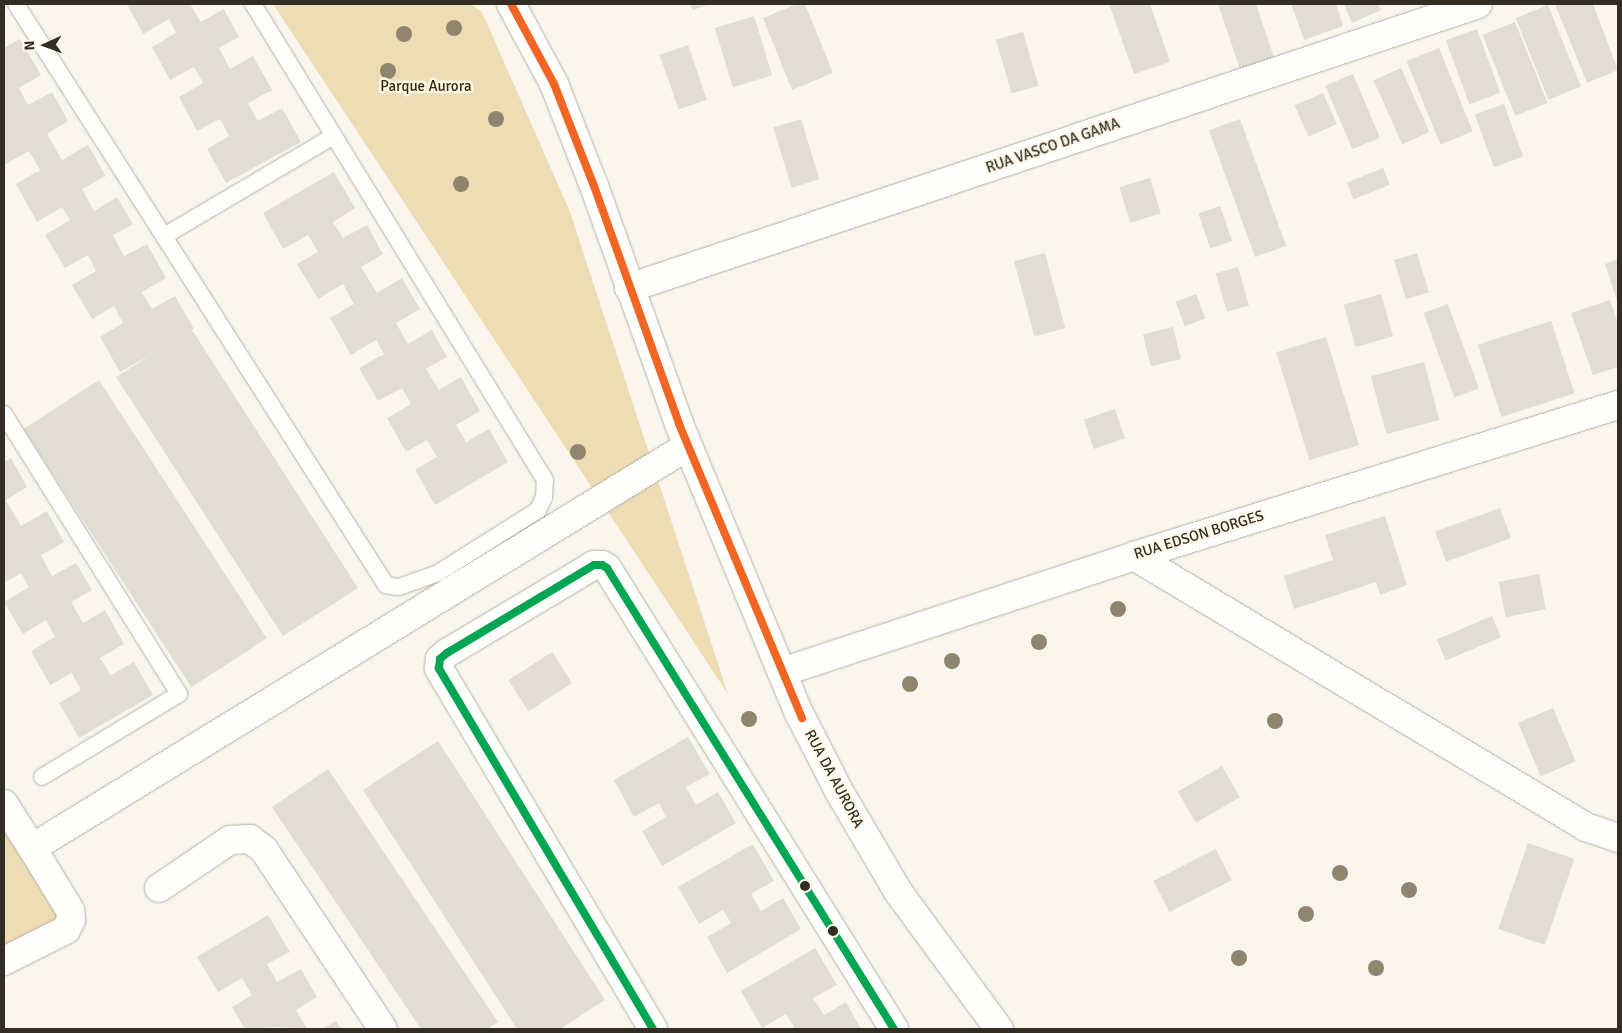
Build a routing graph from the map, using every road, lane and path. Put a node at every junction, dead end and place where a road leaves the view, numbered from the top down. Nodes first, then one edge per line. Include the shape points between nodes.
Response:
1 (16, 4) edge
2 (253, 4) edge
3 (512, 4) edge
4 (1478, 4) edge
5 (334, 136) junction
6 (164, 236) junction
7 (629, 288) junction
8 (1618, 405) edge
9 (4, 414) edge
10 (688, 446) junction
11 (1134, 556) junction
12 (782, 672) junction
13 (42, 777) dead end
14 (4, 804) edge
15 (1618, 838) edge
16 (32, 848) junction
17 (159, 888) dead end
18 (4, 961) edge
19 (384, 1029) edge
20 (652, 1029) edge
21 (894, 1029) edge
22 (1000, 1029) edge

1 - 6 lane
2 - 5 lane
3 - 7 street, RUA DA AURORA via 554,84
4 - 7 street, RUA VASCO DA GAMA
5 - 6 lane
5 - 6 lane via 545,480 544,497 538,510 438,573 399,588 386,585
7 - 10 street, RUA DA AURORA
8 - 11 street, RUA EDSON BORGES
9 - 13 lane via 179,694
10 - 12 street, RUA DA AURORA
10 - 16 street
11 - 12 street, RUA EDSON BORGES
11 - 15 street via 1586,827
12 - 22 street, RUA DA AURORA via 799,714 840,793 899,893
14 - 16 street
16 - 18 street via 70,910 71,920 66,930
17 - 19 street via 230,840 250,839 264,850
20 - 21 street via 439,668 440,659 447,653 594,566 602,565 607,568

